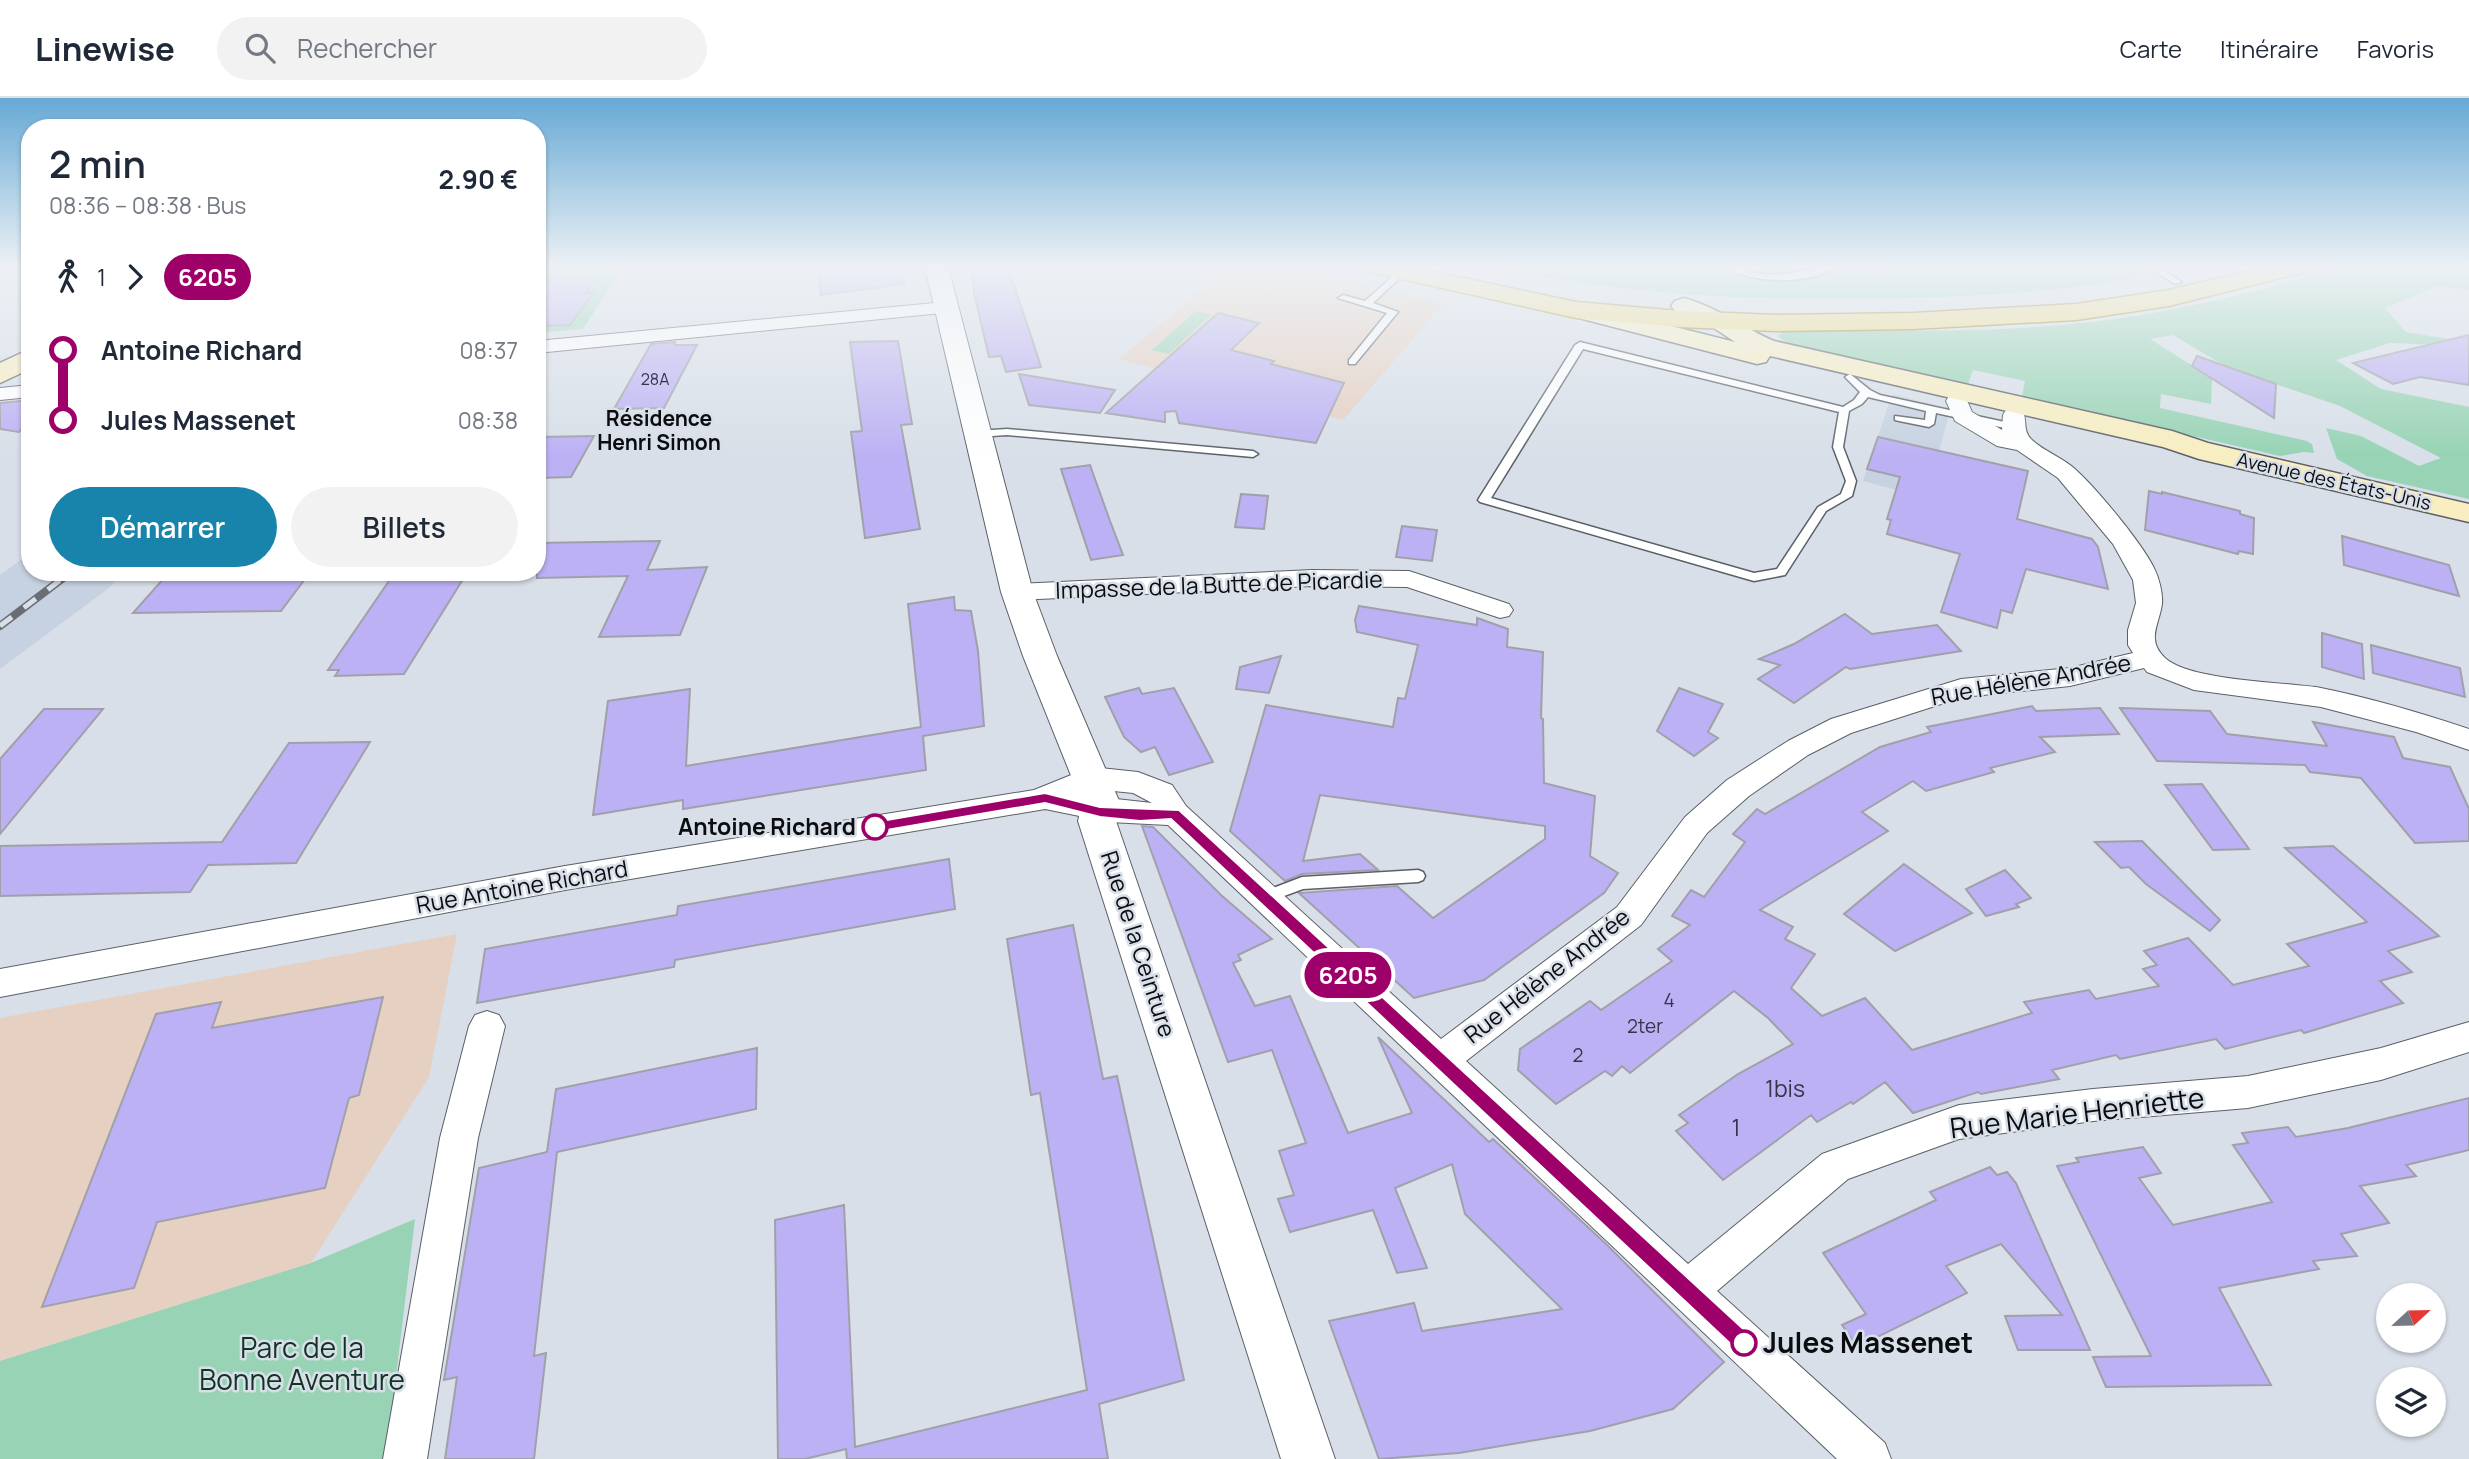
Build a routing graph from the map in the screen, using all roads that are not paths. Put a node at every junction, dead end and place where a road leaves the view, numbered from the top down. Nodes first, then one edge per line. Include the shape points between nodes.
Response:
1 (709, 331) edge
2 (951, 331) edge
3 (1378, 331) edge
4 (1652, 331) edge
5 (1736, 331) edge
6 (546, 346) edge
7 (21, 362) edge
8 (1352, 362) dead end
9 (0, 375) edge
10 (1858, 385) junction
11 (21, 392) edge
12 (0, 394) edge
13 (1989, 398) junction
14 (1951, 409) junction
15 (1844, 410) junction
16 (1899, 418) dead end
17 (2017, 429) junction
18 (977, 434) junction
19 (2199, 450) junction
20 (1253, 454) dead end
21 (2469, 513) edge
22 (1017, 592) junction
23 (1500, 610) dead end
24 (2149, 658) junction
25 (2469, 740) edge
26 (1096, 795) junction
27 (1418, 876) dead end
28 (1265, 897) junction
29 (0, 983) edge
30 (487, 1026) dead end
31 (2469, 1037) edge
32 (1443, 1060) junction
33 (1687, 1290) junction
34 (405, 1459) edge
35 (1308, 1459) edge
36 (1869, 1459) edge

1 - 6 street
2 - 18 street, Rue de la Ceinture
3 - 8 lane
4 - 10 main road, Avenue des États-Unis
5 - 13 main road, Avenue des États-Unis via 1763,346
7 - 9 main road
10 - 14 main road, Avenue des États-Unis
10 - 15 lane via 1858,402
11 - 12 street
13 - 14 main road, Avenue des États-Unis
13 - 17 main road, Avenue des États-Unis
13 - 19 main road, Avenue des États-Unis
14 - 16 lane via 1929,424
14 - 17 main road, Avenue des États-Unis
15 - 15 lane via 1838,447 1851,481 1846,496 1822,509 1782,572 1754,577 1484,500 1580,345
17 - 19 main road, Avenue des États-Unis via 2179,452
17 - 24 street, Rue Hélène Andrée via 2066,473 2141,567 2149,603 2141,645
18 - 20 lane via 1007,432
18 - 22 street, Rue de la Ceinture
19 - 21 main road, Avenue des États-Unis
22 - 23 street, Impasse de la Butte de Picardie via 1312,578 1409,579
22 - 26 street, Rue de la Ceinture
24 - 25 street via 2169,673 2194,681 2321,698
24 - 32 street, Rue Hélène Andrée via 2070,677 1961,688 1841,726 1798,748 1738,788 1696,825 1629,916
26 - 28 street, Rue Antoine Richard via 1140,816 1174,814
26 - 29 street, Rue Antoine Richard via 1045,798 565,878
26 - 35 street, Rue de la Ceinture via 1097,821
27 - 28 lane via 1302,883
28 - 32 street
30 - 34 street via 459,1138
31 - 33 street, Rue Marie Henriette via 2381,1064 2248,1092 1959,1122 1835,1166
32 - 33 street
33 - 36 street

